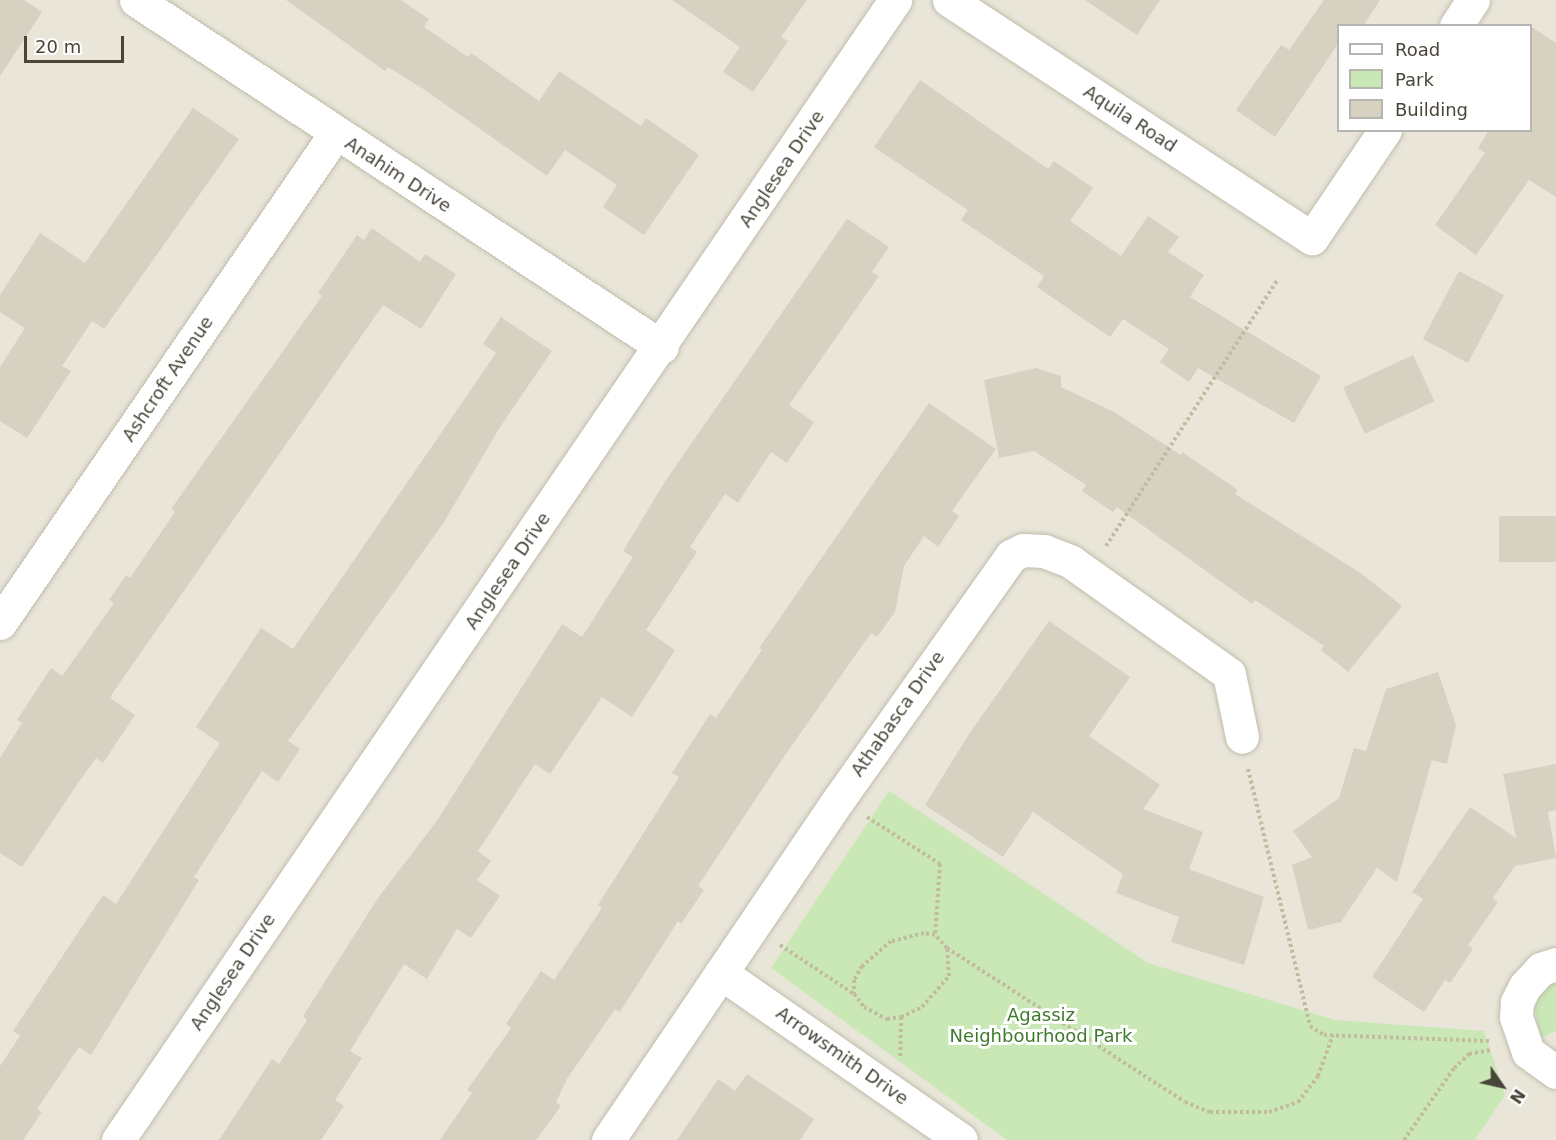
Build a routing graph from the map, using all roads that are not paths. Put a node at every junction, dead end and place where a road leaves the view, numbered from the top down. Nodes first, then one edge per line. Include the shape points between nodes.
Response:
1 (136, 0) edge
2 (896, 0) edge
3 (949, 0) edge
4 (1473, 0) edge
5 (1457, 24) edge
6 (1383, 132) edge
7 (335, 134) junction
8 (662, 347) junction
9 (0, 623) edge
10 (1242, 737) road end
11 (1556, 964) edge
12 (721, 973) junction
13 (1556, 1072) edge
14 (118, 1140) edge
15 (608, 1140) edge
16 (961, 1140) edge

1 - 7 street, Anahim Drive
2 - 8 street, Anglesea Drive
3 - 6 street, Aquila Road via 1312,238
4 - 5 street
7 - 8 street, Anahim Drive
7 - 9 street, Ashcroft Avenue
8 - 14 street, Anglesea Drive
10 - 12 street, Athabasca Drive via 1228,674 1070,561 1044,551 1023,550 1011,556 996,574
11 - 13 street via 1541,969 1525,986 1517,1002 1511,1045
12 - 15 street, Athabasca Drive
12 - 16 street, Arrowsmith Drive

